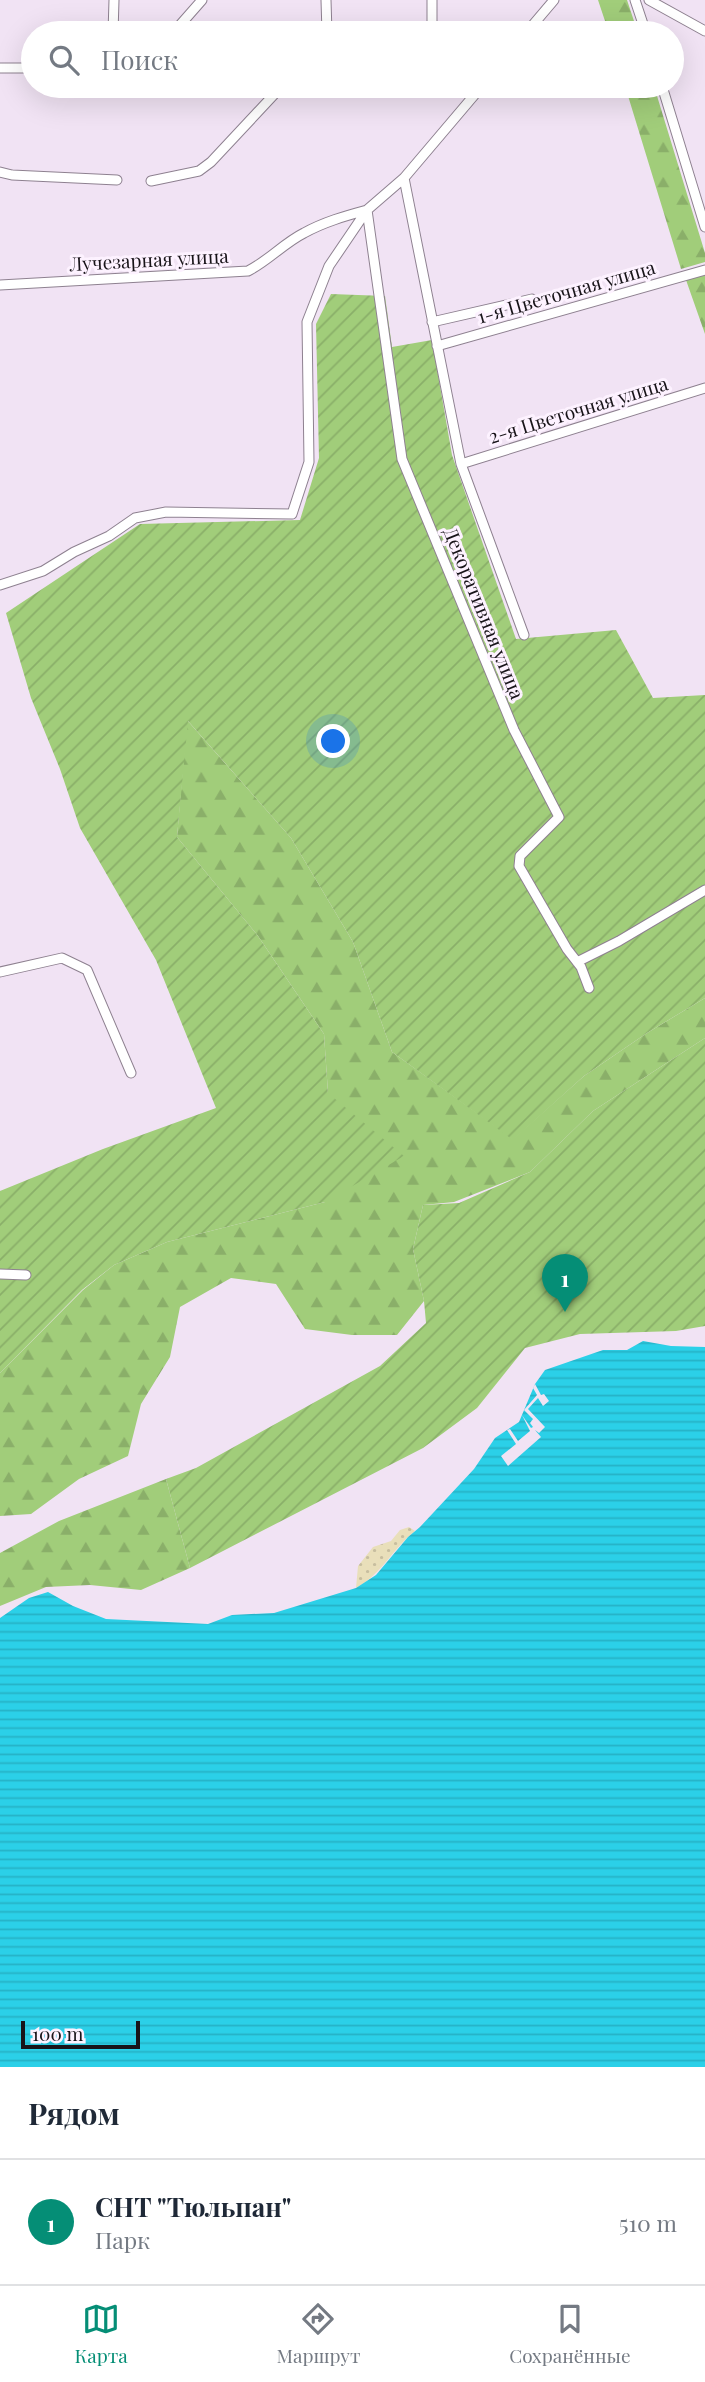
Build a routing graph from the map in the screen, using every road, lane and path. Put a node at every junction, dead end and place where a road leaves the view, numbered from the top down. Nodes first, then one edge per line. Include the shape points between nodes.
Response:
1 (114, 0) edge
2 (202, 0) edge
3 (326, 0) edge
4 (432, 0) edge
5 (554, 0) edge
6 (635, 0) edge
7 (649, 0) edge
8 (113, 21) edge
9 (184, 21) edge
10 (327, 21) edge
11 (432, 21) edge
12 (536, 21) edge
13 (642, 21) edge
14 (705, 32) edge
15 (0, 68) edge
16 (21, 68) edge
17 (271, 98) edge
18 (472, 98) edge
19 (666, 98) edge
20 (0, 172) edge
21 (404, 178) junction
22 (117, 180) dead end
23 (151, 181) dead end
24 (367, 210) junction
25 (705, 227) edge
26 (705, 270) edge
27 (0, 285) edge
28 (532, 299) dead end
29 (432, 321) junction
30 (437, 346) junction
31 (705, 388) edge
32 (461, 464) junction
33 (0, 585) edge
34 (524, 635) dead end
35 (705, 890) edge
36 (577, 962) junction
37 (0, 972) edge
38 (589, 988) dead end
39 (131, 1073) dead end
40 (0, 1274) edge
41 (26, 1275) dead end

1 - 8 street
2 - 9 street
3 - 10 street
4 - 11 street
5 - 12 street
6 - 13 street
7 - 14 street
15 - 16 street
17 - 23 street via 199,171
18 - 21 street
19 - 25 street
20 - 22 street
21 - 24 street
21 - 29 street
24 - 27 street, Лучезарная улица via 337,217 301,234 248,271
24 - 33 street via 329,266 307,322 309,462 292,514 166,512 135,518 43,571
24 - 36 street, Декоративная улица via 402,459 514,730 559,817 520,856 519,866
26 - 30 street, 1-я Цветочная улица
28 - 29 street
29 - 30 street
30 - 32 street
31 - 32 street, 2-я Цветочная улица
32 - 34 street
35 - 36 street
36 - 38 street, Декоративная улица
37 - 39 street via 62,958 87,970
40 - 41 street

